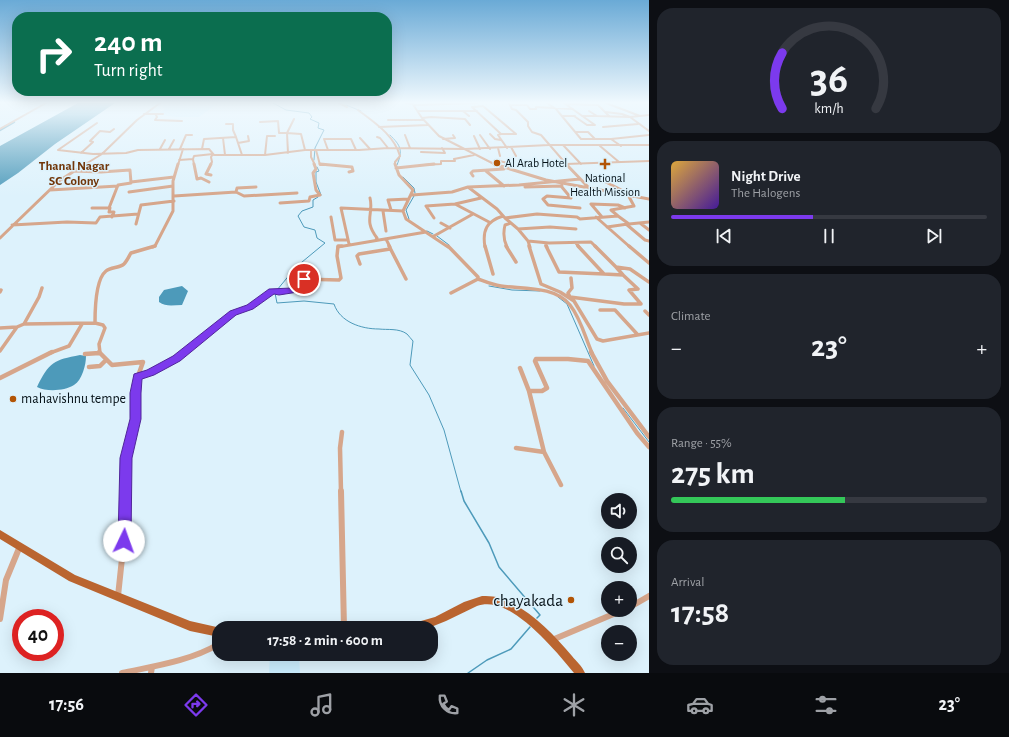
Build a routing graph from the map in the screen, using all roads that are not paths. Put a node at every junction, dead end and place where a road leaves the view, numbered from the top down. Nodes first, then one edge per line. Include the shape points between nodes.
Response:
1 (81, 134) edge
2 (97, 134) edge
3 (121, 134) edge
4 (205, 134) edge
5 (287, 134) edge
6 (302, 134) edge
7 (387, 134) edge
8 (438, 134) edge
9 (490, 134) dead end
10 (500, 134) edge
11 (516, 134) edge
12 (540, 134) edge
13 (577, 134) edge
14 (590, 134) edge
15 (192, 135) dead end
16 (405, 135) dead end
17 (453, 135) dead end
18 (480, 135) dead end
19 (248, 136) dead end
20 (275, 136) dead end
21 (474, 136) dead end
22 (649, 136) edge
23 (236, 137) joint
24 (377, 137) dead end
25 (223, 138) junction
26 (360, 138) dead end
27 (520, 138) dead end
28 (204, 139) junction
29 (443, 139) junction
30 (595, 139) junction
31 (611, 139) junction
32 (165, 140) dead end
33 (174, 140) dead end
34 (501, 140) junction
35 (238, 143) junction
36 (549, 145) junction
37 (563, 145) junction
38 (649, 145) edge
39 (600, 146) junction
40 (622, 146) junction
41 (509, 147) junction
42 (388, 148) junction
43 (399, 148) junction
44 (410, 148) junction
45 (419, 148) junction
46 (442, 148) junction
47 (490, 148) junction
48 (498, 148) junction
49 (160, 149) junction
50 (170, 149) junction
51 (181, 149) junction
52 (202, 149) junction
53 (370, 149) junction
54 (463, 149) junction
55 (480, 149) junction
56 (305, 150) junction
57 (313, 150) junction
58 (328, 150) junction
59 (356, 150) junction
60 (421, 152) junction
61 (81, 153) junction
62 (288, 153) junction
63 (101, 154) junction
64 (213, 154) junction
65 (225, 155) junction
66 (242, 155) junction
67 (265, 155) junction
68 (423, 155) dead end
69 (474, 155) junction
70 (500, 156) dead end
71 (516, 156) dead end
72 (193, 159) junction
73 (179, 160) junction
74 (496, 160) dead end
75 (649, 161) edge
76 (619, 162) junction
77 (566, 164) junction
78 (580, 164) junction
79 (396, 168) junction
80 (503, 168) junction
81 (72, 171) junction
82 (486, 171) junction
83 (349, 172) dead end
84 (211, 175) dead end
85 (473, 176) dead end
86 (174, 177) junction
87 (580, 179) junction
88 (131, 182) junction
89 (209, 182) dead end
90 (555, 182) junction
91 (606, 182) dead end
92 (519, 185) junction
93 (572, 185) junction
94 (118, 186) junction
95 (173, 186) junction
96 (256, 186) dead end
97 (504, 186) junction
98 (561, 186) junction
99 (468, 187) junction
100 (589, 188) junction
101 (50, 190) junction
102 (129, 192) dead end
103 (236, 192) junction
104 (297, 193) dead end
105 (628, 194) junction
106 (413, 196) junction
107 (174, 198) junction
108 (370, 198) dead end
109 (482, 198) junction
110 (648, 198) edge
111 (409, 199) junction
112 (280, 203) dead end
113 (455, 204) junction
114 (92, 208) dead end
115 (109, 208) junction
116 (580, 208) dead end
117 (625, 208) junction
118 (369, 210) junction
119 (391, 210) junction
120 (383, 211) junction
121 (403, 211) junction
122 (138, 214) junction
123 (473, 214) junction
124 (618, 216) junction
125 (112, 217) junction
126 (331, 217) dead end
127 (504, 217) junction
128 (596, 217) junction
129 (602, 217) junction
130 (434, 218) dead end
131 (489, 222) junction
132 (640, 222) junction
133 (649, 222) edge
134 (441, 223) dead end
135 (511, 223) junction
136 (136, 224) dead end
137 (628, 224) junction
138 (12, 225) junction
139 (607, 227) junction
140 (450, 228) junction
141 (518, 229) junction
142 (576, 229) dead end
143 (649, 230) edge
144 (386, 231) dead end
145 (426, 232) junction
146 (434, 236) junction
147 (0, 238) edge
148 (386, 239) junction
149 (347, 240) junction
150 (376, 240) junction
151 (528, 241) junction
152 (649, 241) edge
153 (576, 242) junction
154 (545, 243) junction
155 (349, 244) junction
156 (390, 249) junction
157 (516, 262) dead end
158 (649, 263) edge
159 (360, 264) dead end
160 (616, 267) junction
161 (492, 274) dead end
162 (604, 274) junction
163 (624, 275) junction
164 (570, 278) dead end
165 (406, 279) dead end
166 (478, 279) junction
167 (649, 282) edge
168 (42, 288) dead end
169 (451, 293) dead end
170 (568, 299) junction
171 (600, 310) dead end
172 (644, 311) dead end
173 (649, 315) edge
174 (95, 323) junction
175 (24, 324) junction
176 (82, 324) junction
177 (17, 327) junction
178 (0, 328) edge
179 (649, 333) edge
180 (638, 335) junction
181 (0, 351) edge
182 (99, 352) junction
183 (86, 354) dead end
184 (106, 360) junction
185 (89, 367) dead end
186 (520, 368) dead end
187 (138, 377) junction
188 (0, 378) edge
189 (529, 391) junction
190 (342, 432) dead end
191 (649, 437) edge
192 (649, 447) edge
193 (516, 448) dead end
194 (544, 452) junction
195 (561, 485) dead end
196 (0, 534) edge
197 (20, 545) junction
198 (118, 596) junction
199 (649, 596) edge
200 (637, 603) edge
201 (606, 617) edge
202 (0, 619) edge
203 (344, 621) edge
204 (435, 621) edge
205 (212, 631) edge
206 (552, 640) junction
207 (212, 647) edge
208 (151, 670) edge
209 (122, 673) edge
210 (580, 673) edge

1 - 61 street via 58,150
2 - 61 street via 90,141 93,142
3 - 63 street
4 - 28 street
5 - 62 street
6 - 56 street
7 - 43 street
8 - 29 street
9 - 34 street
10 - 34 street
11 - 27 street
12 - 36 street
13 - 30 street via 581,139
14 - 30 street
15 - 51 street via 186,135
16 - 44 street
17 - 29 street via 455,138
18 - 47 street
19 - 35 street via 249,141
20 - 67 street via 267,136
21 - 55 street
22 - 31 street
23 - 25 street
23 - 35 street
24 - 42 street
25 - 28 street
25 - 65 street
26 - 53 street
28 - 52 street
29 - 54 street
30 - 31 street
31 - 40 street
32 - 49 street
33 - 50 street
34 - 41 street
35 - 66 street
36 - 37 street
36 - 41 street
36 - 77 street
37 - 39 street
37 - 78 street
38 - 40 street
39 - 40 street
39 - 76 street
41 - 48 street
41 - 71 street
42 - 43 street
42 - 53 street
43 - 44 street
43 - 79 street via 400,156 395,162
44 - 45 street
45 - 46 street
45 - 60 street
46 - 54 street
46 - 60 street via 445,153
47 - 48 street
47 - 55 street
48 - 70 street
49 - 50 street
49 - 63 street
50 - 51 street
51 - 52 street
51 - 73 street
52 - 64 street via 209,149
53 - 59 street
54 - 55 street
54 - 69 street
56 - 57 street
56 - 62 street
57 - 58 street
57 - 83 street via 320,165 352,167 353,171
57 - 112 street via 312,161 316,169 313,173 316,190 320,195 310,197 309,201
58 - 59 street
58 - 59 street via 324,139 347,138 352,139
60 - 68 street
61 - 63 street
62 - 67 street
63 - 81 street
64 - 65 street
64 - 72 street via 194,156
64 - 84 street via 206,174
65 - 66 street
66 - 67 street
69 - 79 street via 454,159 455,161 441,161 442,164
69 - 80 street
72 - 73 street
72 - 89 street via 196,176
73 - 86 street
74 - 80 street via 508,163
75 - 76 street
76 - 78 street
77 - 78 street
77 - 87 street
79 - 106 street via 398,175 412,187
80 - 82 street
80 - 90 street
81 - 88 street via 130,170
81 - 101 street
82 - 85 street via 473,171
82 - 97 street
86 - 88 street
86 - 95 street
87 - 90 street
87 - 100 street
88 - 94 street
90 - 92 street
90 - 93 street
91 - 105 street
92 - 97 street
92 - 98 street via 540,188
93 - 98 street
93 - 100 street
94 - 101 street
94 - 115 street
95 - 102 street
95 - 107 street
96 - 103 street via 237,188
97 - 99 street
98 - 116 street via 571,198 543,198 548,204
99 - 106 street via 452,192
99 - 109 street
100 - 105 street
101 - 138 street
103 - 104 street via 244,196
103 - 107 street
105 - 110 street
105 - 117 street via 634,206
106 - 111 street
107 - 122 street via 141,205
107 - 174 street via 171,218 155,246 136,250 124,264 106,271 95,304
108 - 118 street via 372,206
109 - 113 street
109 - 127 street
111 - 119 street via 388,200
111 - 121 street
113 - 123 street
113 - 130 street via 426,206
114 - 115 street
115 - 125 street via 109,212 114,212
117 - 124 street via 611,210
117 - 129 street via 618,205 591,204
118 - 120 street
118 - 149 street via 341,208
118 - 150 street via 370,224
119 - 120 street
119 - 121 street
120 - 144 street
121 - 145 street via 406,219
122 - 125 street
122 - 136 street
123 - 131 street
123 - 140 street
124 - 129 street
124 - 137 street
125 - 138 street via 100,217 96,223
126 - 149 street via 335,240
127 - 128 street via 537,214
127 - 131 street
127 - 135 street
128 - 129 street
128 - 139 street
131 - 161 street via 483,236
132 - 133 street
132 - 137 street
132 - 143 street
134 - 140 street
135 - 141 street
135 - 157 street via 505,225 504,237 508,251
137 - 139 street
137 - 152 street
138 - 147 street
139 - 158 street
140 - 146 street
141 - 142 street
141 - 151 street
145 - 146 street
145 - 148 street
146 - 166 street via 447,245
148 - 150 street
148 - 156 street
149 - 155 street
150 - 155 street
151 - 154 street
151 - 170 street via 541,284
153 - 154 street
153 - 160 street via 591,242
153 - 162 street
154 - 162 street via 560,272
155 - 187 street via 337,248 341,278 339,280 300,279 295,290 272,291 250,307 233,313 176,358 151,373
156 - 159 street via 359,254 357,256
156 - 165 street
160 - 163 street
160 - 167 street via 630,269
162 - 163 street
163 - 170 street via 638,289 629,290 641,304
164 - 170 street via 572,288 568,293
166 - 169 street
166 - 170 street via 497,286 538,289
168 - 175 street
170 - 180 street via 578,306 597,340
170 - 191 street via 597,364 614,392
171 - 180 street via 616,310
172 - 173 street
174 - 176 street
174 - 182 street via 105,328 97,347
175 - 176 street
175 - 177 street
176 - 188 street via 69,346 55,350
177 - 178 street
177 - 181 street
179 - 180 street
182 - 183 street
182 - 184 street
184 - 185 street via 100,366
184 - 187 street via 112,365 143,362
186 - 189 street
187 - 198 street via 135,419 124,477 125,530
189 - 192 street via 542,391 547,388 536,359 588,361
189 - 194 street
190 - 203 street via 340,448
193 - 194 street
194 - 195 street
196 - 197 main road
197 - 198 main road via 72,578
197 - 202 street via 6,580
198 - 205 main road via 190,626
199 - 200 street
201 - 206 street
204 - 206 main road via 469,604 484,600 499,602 530,619
206 - 210 main road
207 - 208 street
208 - 209 street

